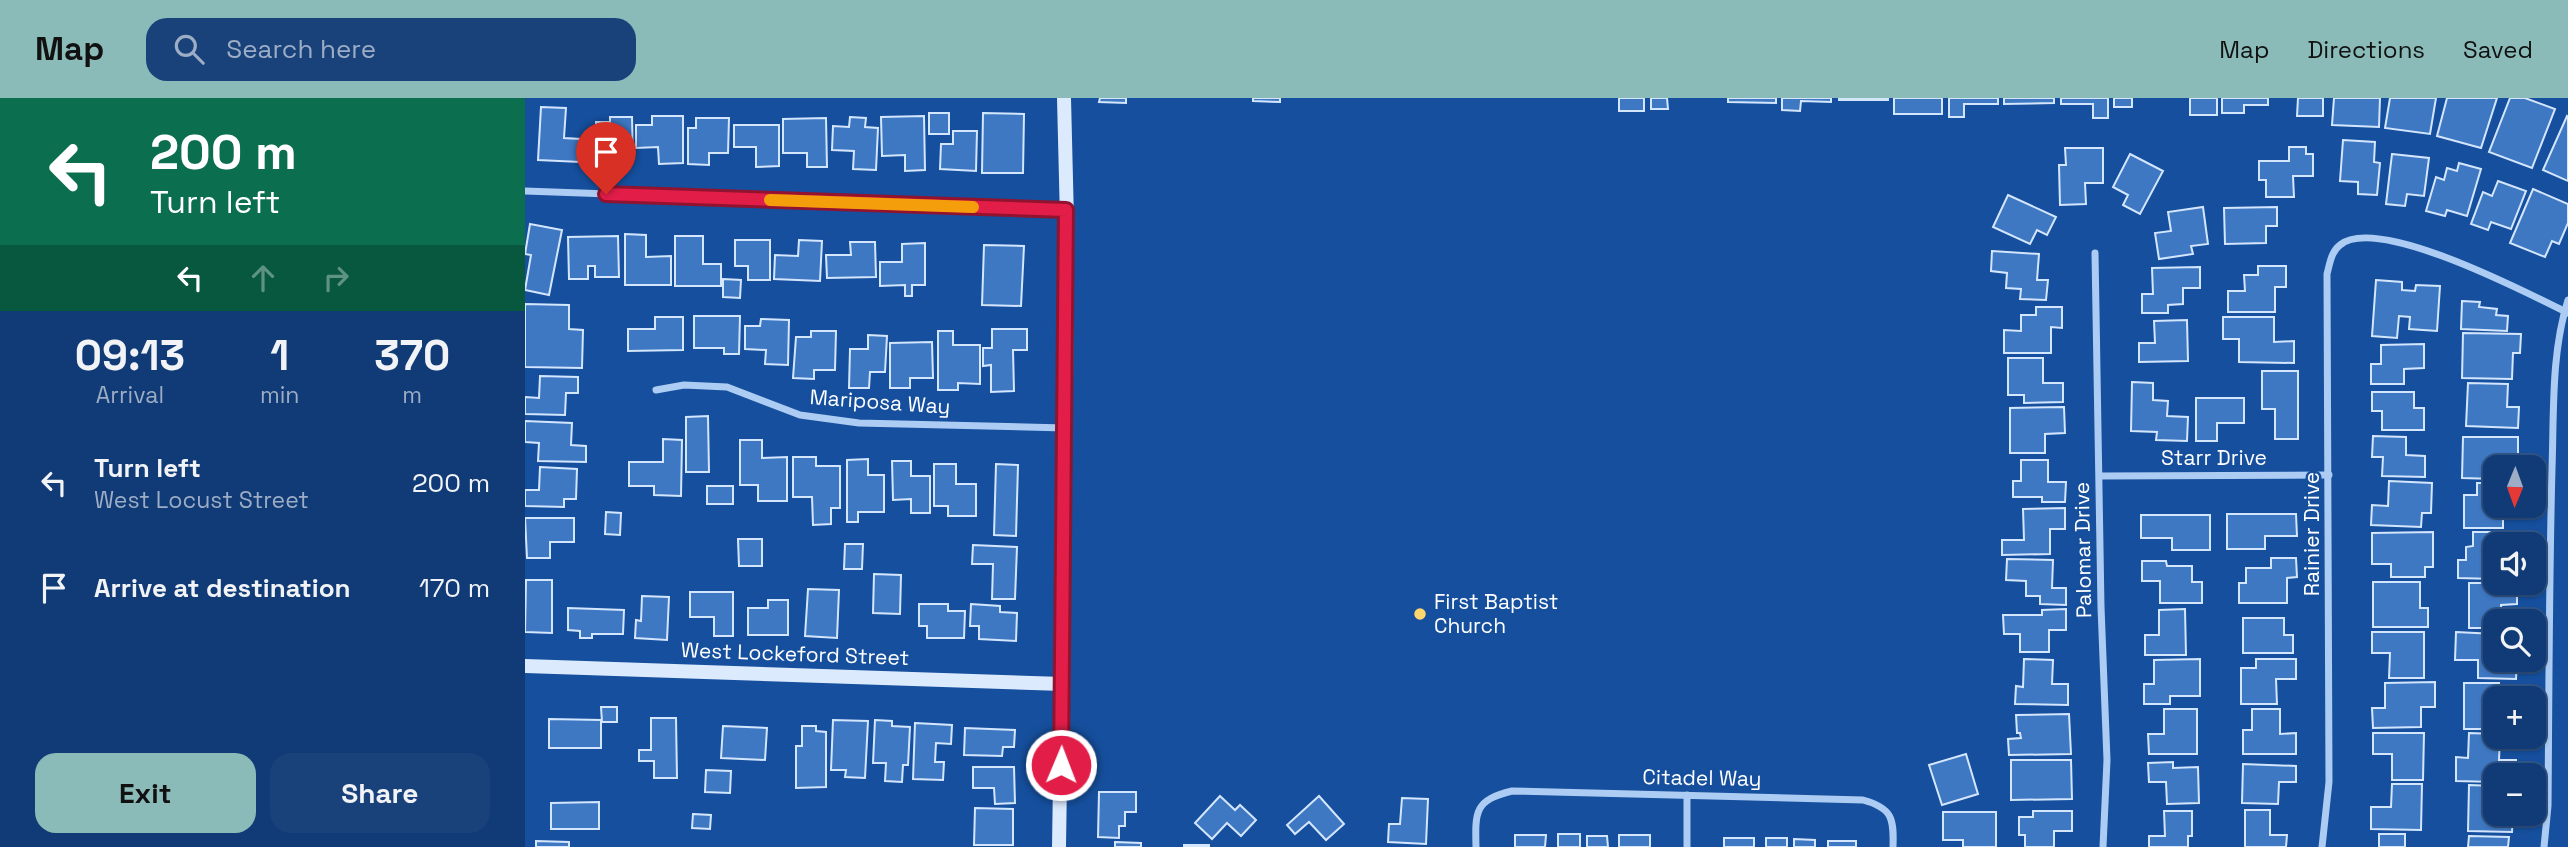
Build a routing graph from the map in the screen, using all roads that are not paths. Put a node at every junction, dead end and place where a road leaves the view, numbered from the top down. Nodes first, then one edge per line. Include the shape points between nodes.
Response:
1 (1064, 98) edge
2 (525, 191) edge
3 (1066, 210) junction
4 (2095, 253) dead end
5 (2568, 300) edge
6 (2566, 312) edge
7 (656, 390) dead end
8 (1065, 428) junction
9 (2329, 475) junction
10 (2100, 476) junction
11 (525, 666) edge
12 (1063, 684) junction
13 (1687, 795) junction
14 (1059, 847) edge
15 (1476, 847) edge
16 (1687, 847) edge
17 (1893, 847) edge
18 (2103, 847) edge
19 (2322, 847) edge
20 (2544, 847) edge

1 - 3 street
2 - 3 street
3 - 8 street
4 - 10 street, Palomar Drive
5 - 6 street
6 - 9 street, Rainier Drive via 2439,253 2373,239 2339,245 2327,274
6 - 20 street via 2554,398
7 - 8 street, Mariposa Way via 684,384 727,387 800,415 859,423
8 - 12 street
9 - 10 street, Starr Drive
9 - 19 street, Rainier Drive via 2329,782
10 - 18 street, Palomar Drive via 2107,760
11 - 12 street, West Lockeford Street
12 - 14 street
13 - 15 street, Citadel Way via 1513,791 1492,796 1480,805
13 - 16 street
13 - 17 street, Citadel Way via 1863,800 1880,805 1890,816

